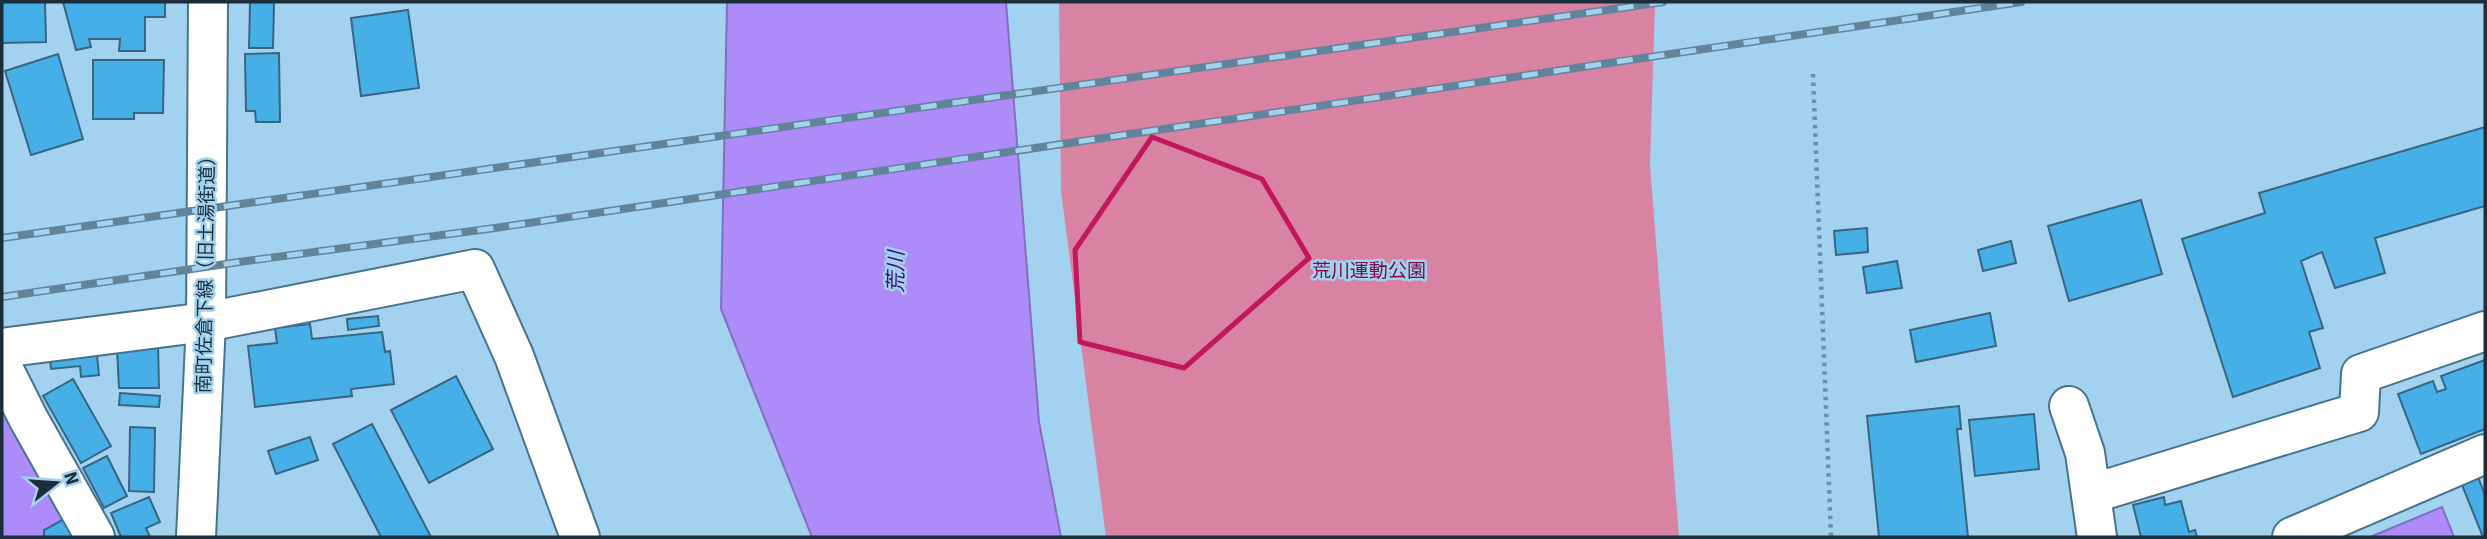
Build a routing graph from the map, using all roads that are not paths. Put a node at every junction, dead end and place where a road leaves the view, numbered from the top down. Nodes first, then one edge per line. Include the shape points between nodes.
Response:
1 (208, 2) edge
2 (206, 322) junction
3 (2485, 331) edge
4 (2, 348) edge
5 (2, 366) edge
6 (2069, 406) dead end
7 (15, 419) edge
8 (2485, 454) edge
9 (2091, 494) junction
10 (95, 537) edge
11 (196, 537) edge
12 (580, 537) edge
13 (2097, 537) edge
14 (2292, 537) edge

1 - 2 street, 南町佐倉下線（旧土湯街道）
2 - 4 street
2 - 11 street, 南町佐倉下線（旧土湯街道）
2 - 12 street via 475,269 514,356
3 - 9 street via 2361,374 2359,412
5 - 7 street
6 - 9 street via 2085,453
7 - 10 street
8 - 14 street
9 - 13 street

